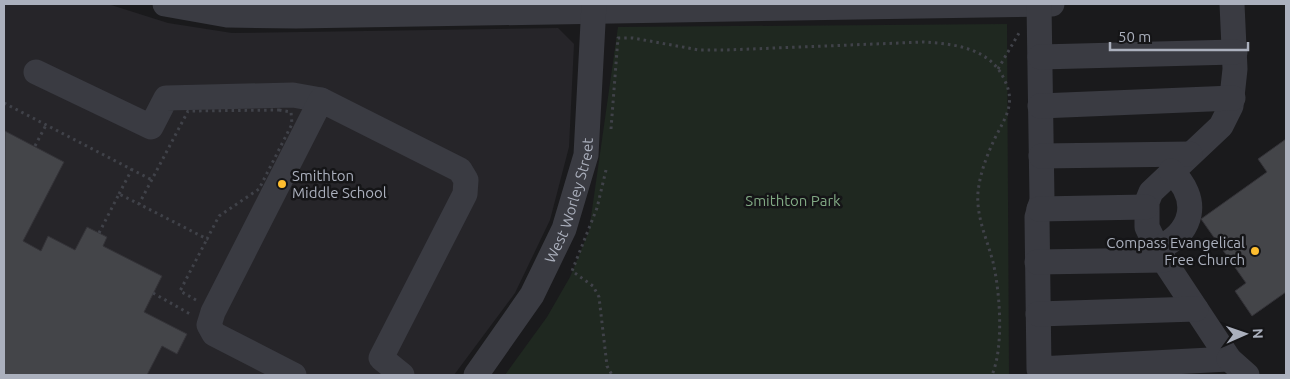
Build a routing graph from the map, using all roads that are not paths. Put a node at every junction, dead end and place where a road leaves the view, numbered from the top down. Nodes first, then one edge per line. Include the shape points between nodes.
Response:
1 (165, 4) edge
2 (1039, 4) edge
3 (1052, 4) edge
4 (1232, 4) edge
5 (594, 7) edge
6 (1235, 52) junction
7 (1040, 57) junction
8 (36, 72) dead end
9 (1233, 98) junction
10 (321, 100) junction
11 (1040, 106) junction
12 (1190, 154) junction
13 (1041, 156) junction
14 (1171, 171) junction
15 (1146, 207) junction
16 (1039, 209) junction
17 (1161, 254) junction
18 (1037, 262) junction
19 (1196, 309) junction
20 (1038, 314) junction
21 (377, 367) edge
22 (1238, 367) edge
23 (294, 375) edge
24 (402, 375) edge
25 (476, 375) edge

1 - 5 street via 227,15 296,16
2 - 3 street
2 - 5 street
2 - 7 street
4 - 6 street
5 - 25 street, West Worley Street via 586,155 564,229 532,295
6 - 7 street
6 - 9 street
7 - 11 street
8 - 10 street via 151,127 166,98 292,95
9 - 11 street
9 - 12 street via 1221,126
10 - 21 street via 460,170 466,180 465,194
10 - 23 street via 213,312 210,325 214,334
11 - 13 street
12 - 13 street
12 - 14 street
13 - 16 street via 1042,200
14 - 15 street via 1151,192
14 - 17 street via 1186,186 1189,213 1178,237
15 - 16 street
15 - 17 street via 1147,227
16 - 18 street
17 - 18 street
17 - 19 street
18 - 20 street
19 - 20 street
19 - 22 street
20 - 22 street via 1039,368
21 - 24 street

